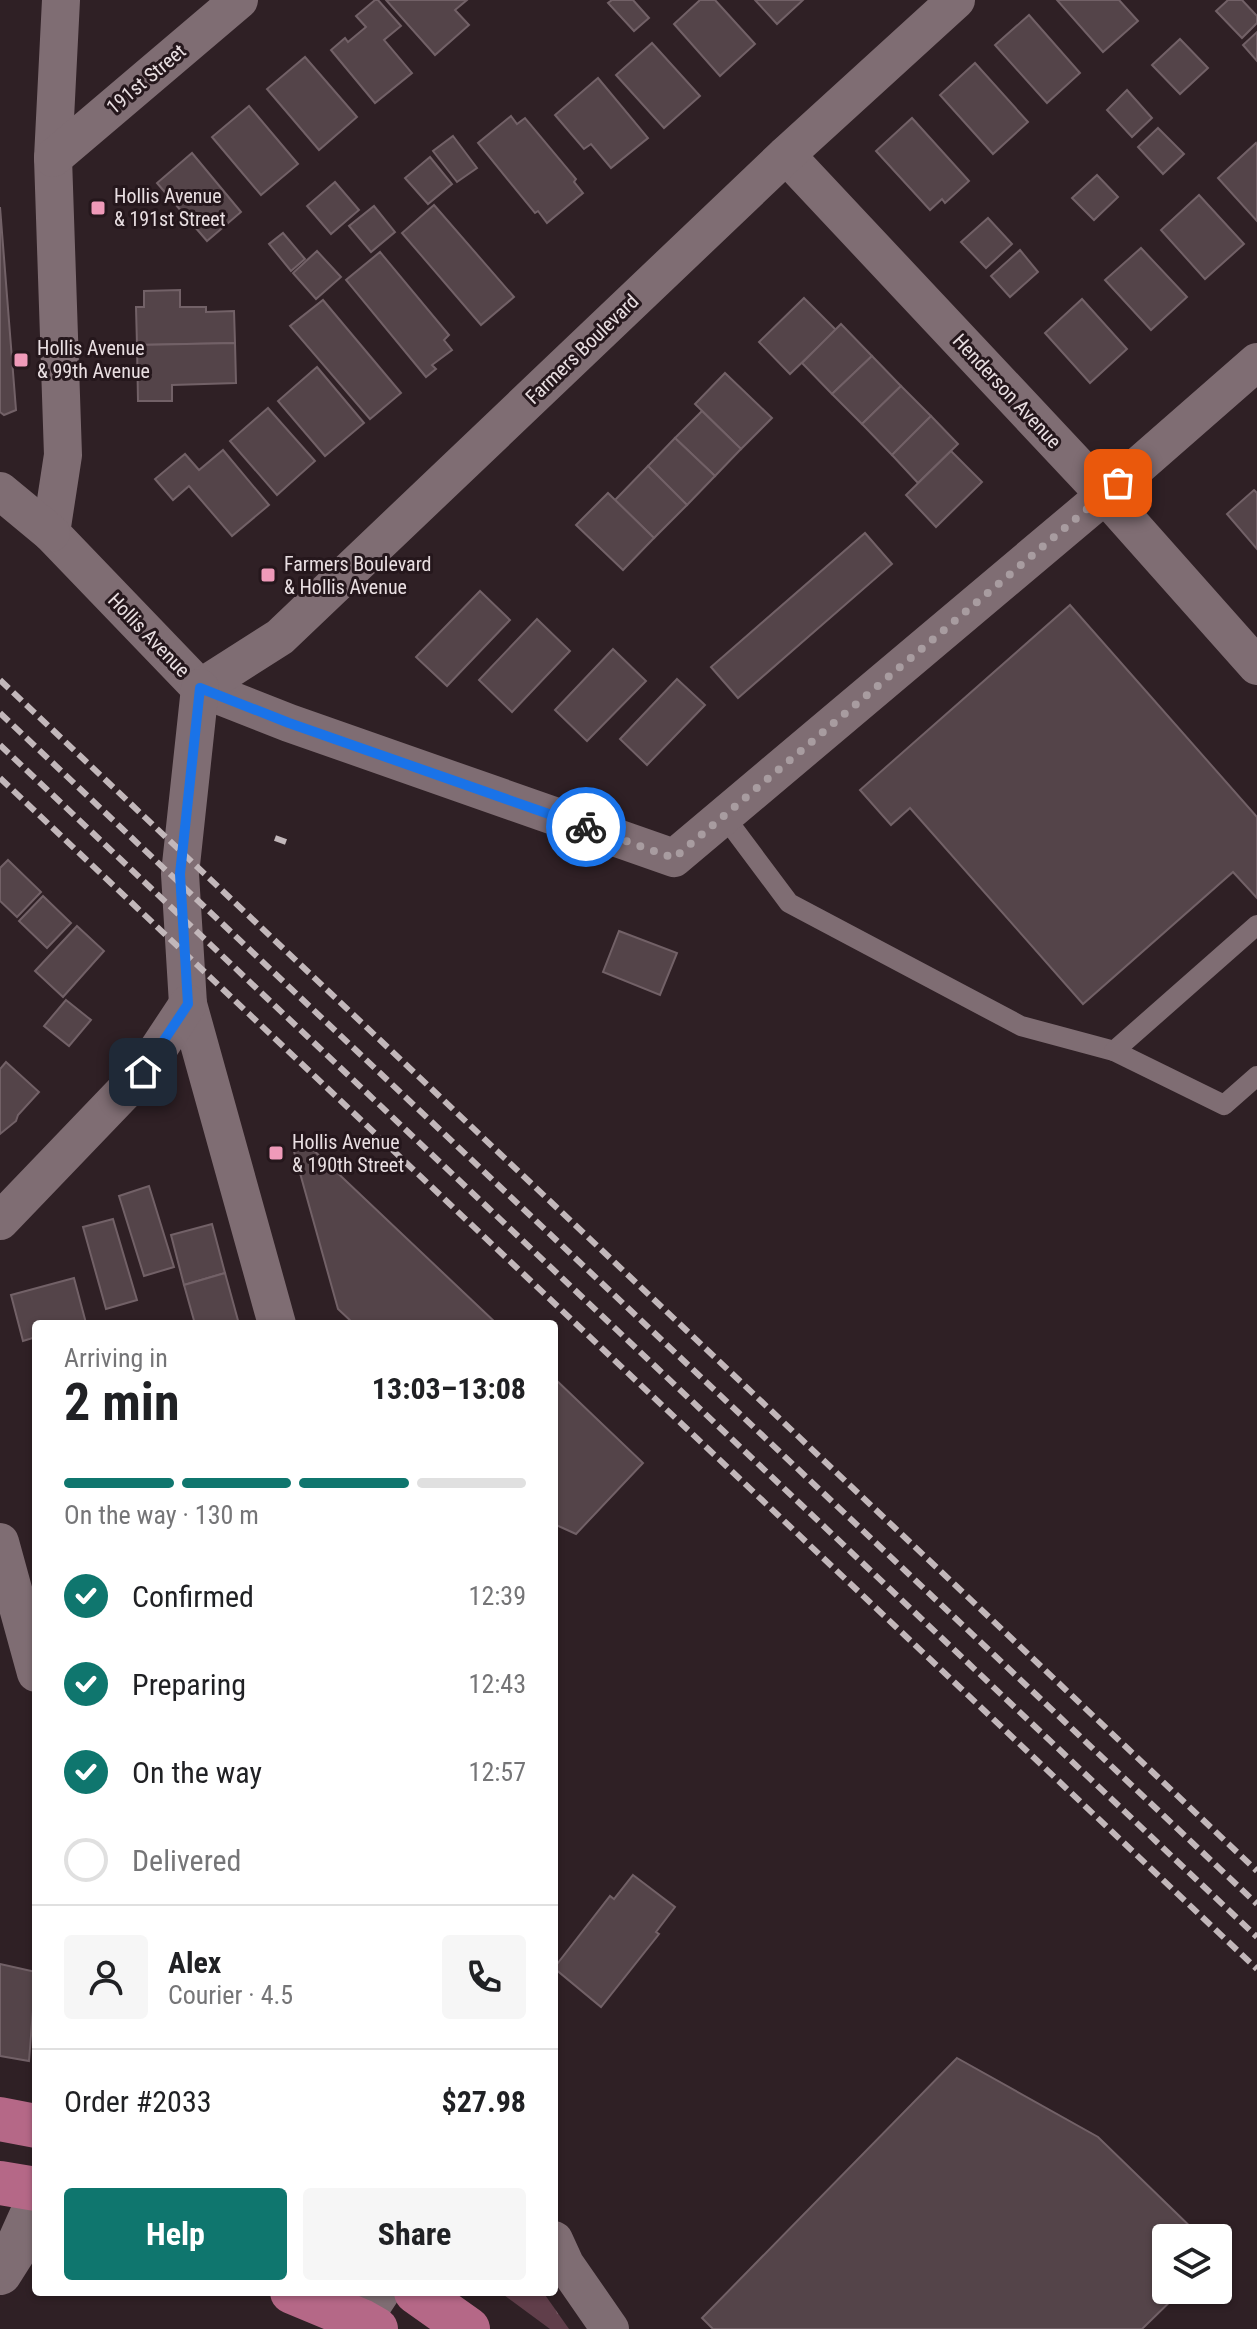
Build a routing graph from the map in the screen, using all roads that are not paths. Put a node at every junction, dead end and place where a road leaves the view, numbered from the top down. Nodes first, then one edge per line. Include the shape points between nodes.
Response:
1 (61, 0) edge
2 (239, 0) edge
3 (956, 0) edge
4 (786, 155) junction
5 (53, 158) junction
6 (1257, 362) edge
7 (0, 491) edge
8 (1105, 495) junction
9 (51, 533) junction
10 (1257, 666) edge
11 (200, 688) junction
12 (724, 816) junction
13 (1257, 925) edge
14 (188, 1004) junction
15 (1114, 1051) junction
16 (1257, 1076) edge
17 (0, 1221) edge
18 (276, 1320) edge
19 (0, 1542) edge
20 (32, 1658) edge
21 (0, 2119) edge
22 (32, 2125) edge
23 (0, 2183) edge
24 (32, 2188) edge
25 (32, 2214) edge
26 (558, 2249) edge
27 (0, 2273) edge
28 (307, 2296) edge
29 (422, 2296) edge
30 (373, 2314) edge
31 (468, 2329) edge
32 (610, 2329) edge

1 - 5 street
2 - 5 street, 191st Street
3 - 4 street, Farmers Boulevard
4 - 8 street, Henderson Avenue
4 - 11 street, Farmers Boulevard via 280,637
5 - 9 street via 63,455
6 - 8 street
7 - 9 street, Hollis Avenue
8 - 10 street, Henderson Avenue
8 - 12 street
9 - 11 street, Hollis Avenue
11 - 12 street via 674,858
11 - 14 street, Hollis Avenue via 180,874
12 - 15 lane via 789,903 1021,1026
13 - 15 lane
14 - 17 street via 143,1072
14 - 18 street, Hollis Avenue
15 - 16 lane via 1224,1105
19 - 20 street
21 - 22 main road
23 - 24 main road
25 - 27 street
26 - 32 street
28 - 30 main road
29 - 31 main road

